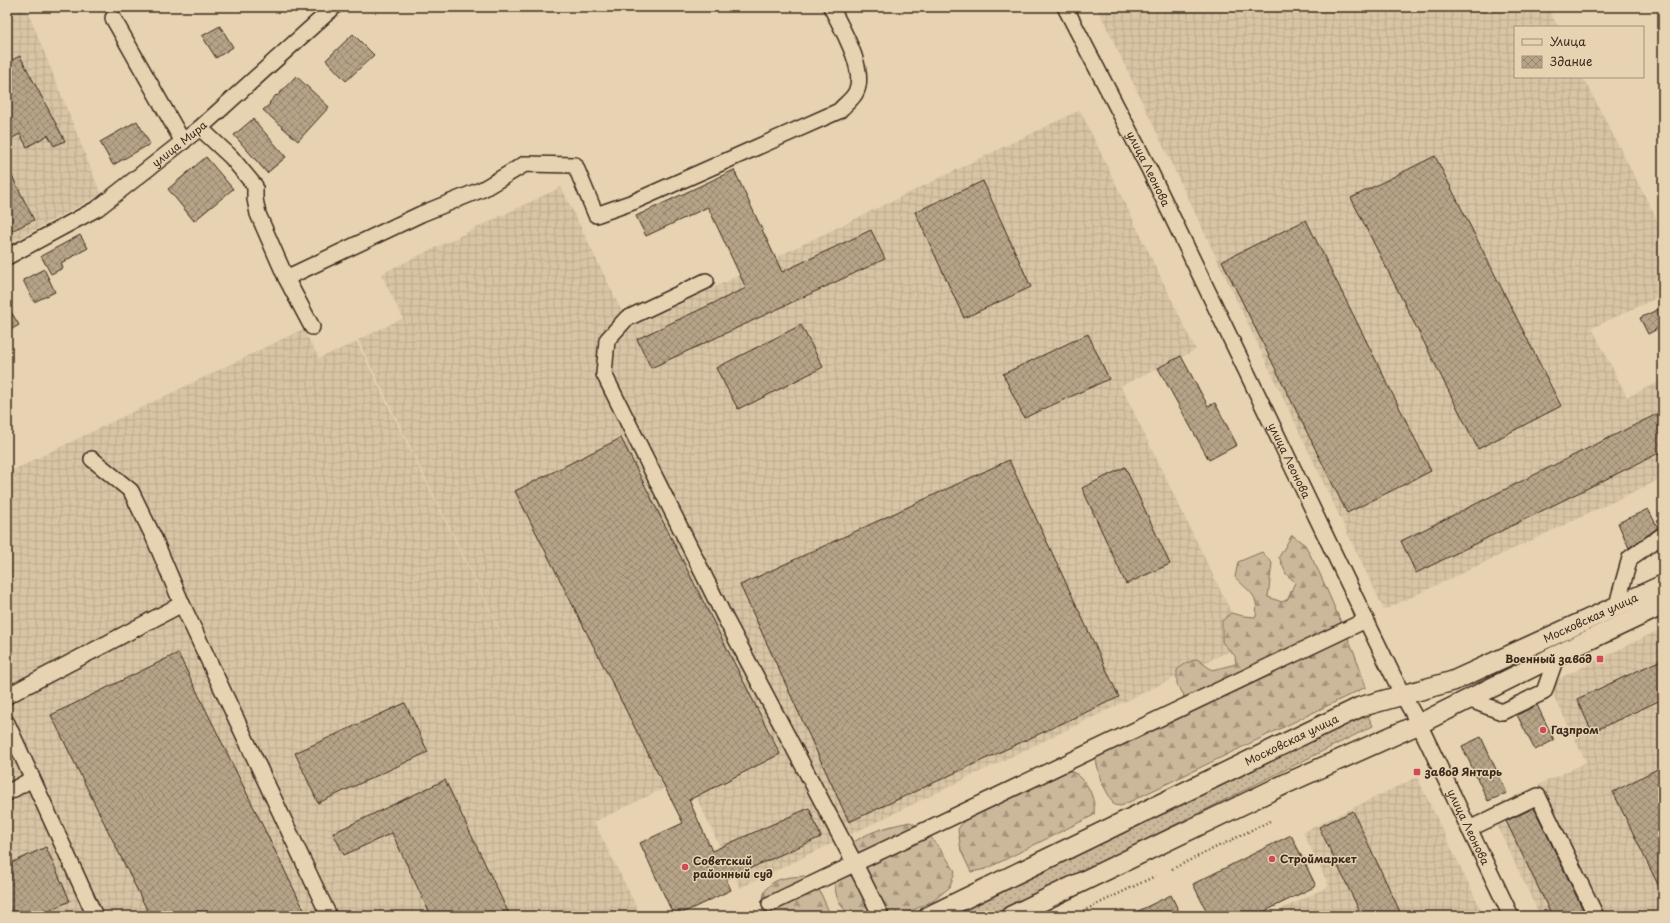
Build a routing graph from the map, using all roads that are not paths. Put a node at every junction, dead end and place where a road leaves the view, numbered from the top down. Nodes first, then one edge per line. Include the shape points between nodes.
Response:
1 (334, 7) edge
2 (831, 7) edge
3 (1065, 7) edge
4 (114, 18) dead end
5 (200, 128) junction
6 (183, 142) junction
7 (7, 257) edge
8 (286, 278) junction
9 (706, 281) dead end
10 (312, 327) dead end
11 (92, 459) dead end
12 (1663, 535) edge
13 (1663, 585) edge
14 (182, 604) junction
15 (1618, 605) junction
16 (1663, 605) edge
17 (1366, 620) junction
18 (1556, 655) junction
19 (1402, 694) junction
20 (7, 696) edge
21 (1468, 699) junction
22 (7, 723) edge
23 (1419, 724) junction
24 (32, 779) junction
25 (7, 794) edge
26 (1469, 829) junction
27 (855, 864) junction
28 (770, 904) dead end
29 (95, 916) edge
30 (330, 916) edge
31 (880, 916) edge
32 (929, 916) edge
33 (1011, 916) edge
34 (1511, 916) edge
35 (1596, 916) edge

1 - 5 street, улица Мира
2 - 8 street via 852,51 859,75 856,92 839,111 633,202 596,215 575,165 526,164 483,189 421,214
3 - 17 street, улица Леонова via 1149,169
4 - 6 street
5 - 6 street, улица Мира
5 - 8 street via 231,157 255,186 258,214
6 - 7 street, улица Мира via 98,208
8 - 10 street
9 - 27 street via 626,318 607,340 604,374 723,614
11 - 14 street via 130,491 154,538
12 - 15 street via 1630,558
13 - 15 main road, Московская улица
14 - 20 street
14 - 30 street
15 - 19 main road, Московская улица via 1454,680
16 - 18 main road, Московская улица
17 - 19 street, улица Леонова
17 - 27 street
18 - 21 main road, Московская улица
18 - 21 street via 1544,692 1502,712
19 - 23 street, улица Леонова
19 - 32 main road, Московская улица via 1360,706
21 - 23 main road, Московская улица
22 - 24 street
23 - 26 street, улица Леонова
23 - 33 main road, Московская улица via 1285,784
24 - 25 street
24 - 29 street
26 - 34 street, улица Леонова
26 - 35 street via 1538,796
27 - 28 street
27 - 31 street

